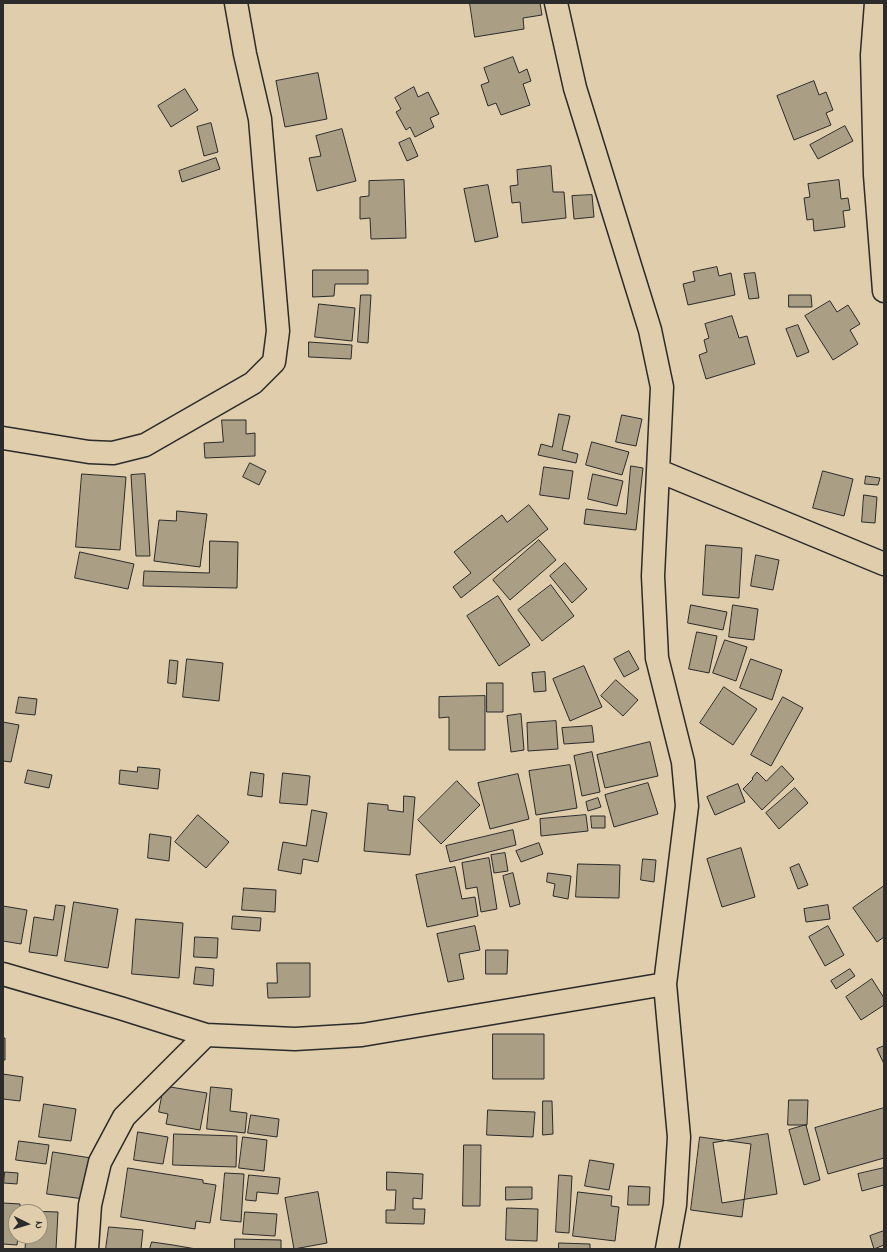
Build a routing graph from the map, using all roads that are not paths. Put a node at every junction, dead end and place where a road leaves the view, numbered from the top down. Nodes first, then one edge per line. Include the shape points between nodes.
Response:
1 (236, 3) edge
2 (556, 3) edge
3 (876, 3) edge
4 (884, 291) edge
5 (3, 438) edge
6 (659, 471) junction
7 (884, 564) edge
8 (3, 974) edge
9 (665, 984) junction
10 (206, 1035) junction
11 (87, 1249) edge
12 (667, 1249) edge

1 - 5 street via 260,119 278,331 274,362 253,383 145,445 113,453 95,453
2 - 6 street via 575,88 650,330 662,387
3 - 4 street via 872,55 875,175
6 - 7 street
6 - 9 street via 653,576 657,658 683,762 687,806
8 - 10 street
9 - 10 street via 362,1035 295,1038
9 - 12 street via 679,1137 675,1205
10 - 11 street via 124,1117 100,1162 90,1205

